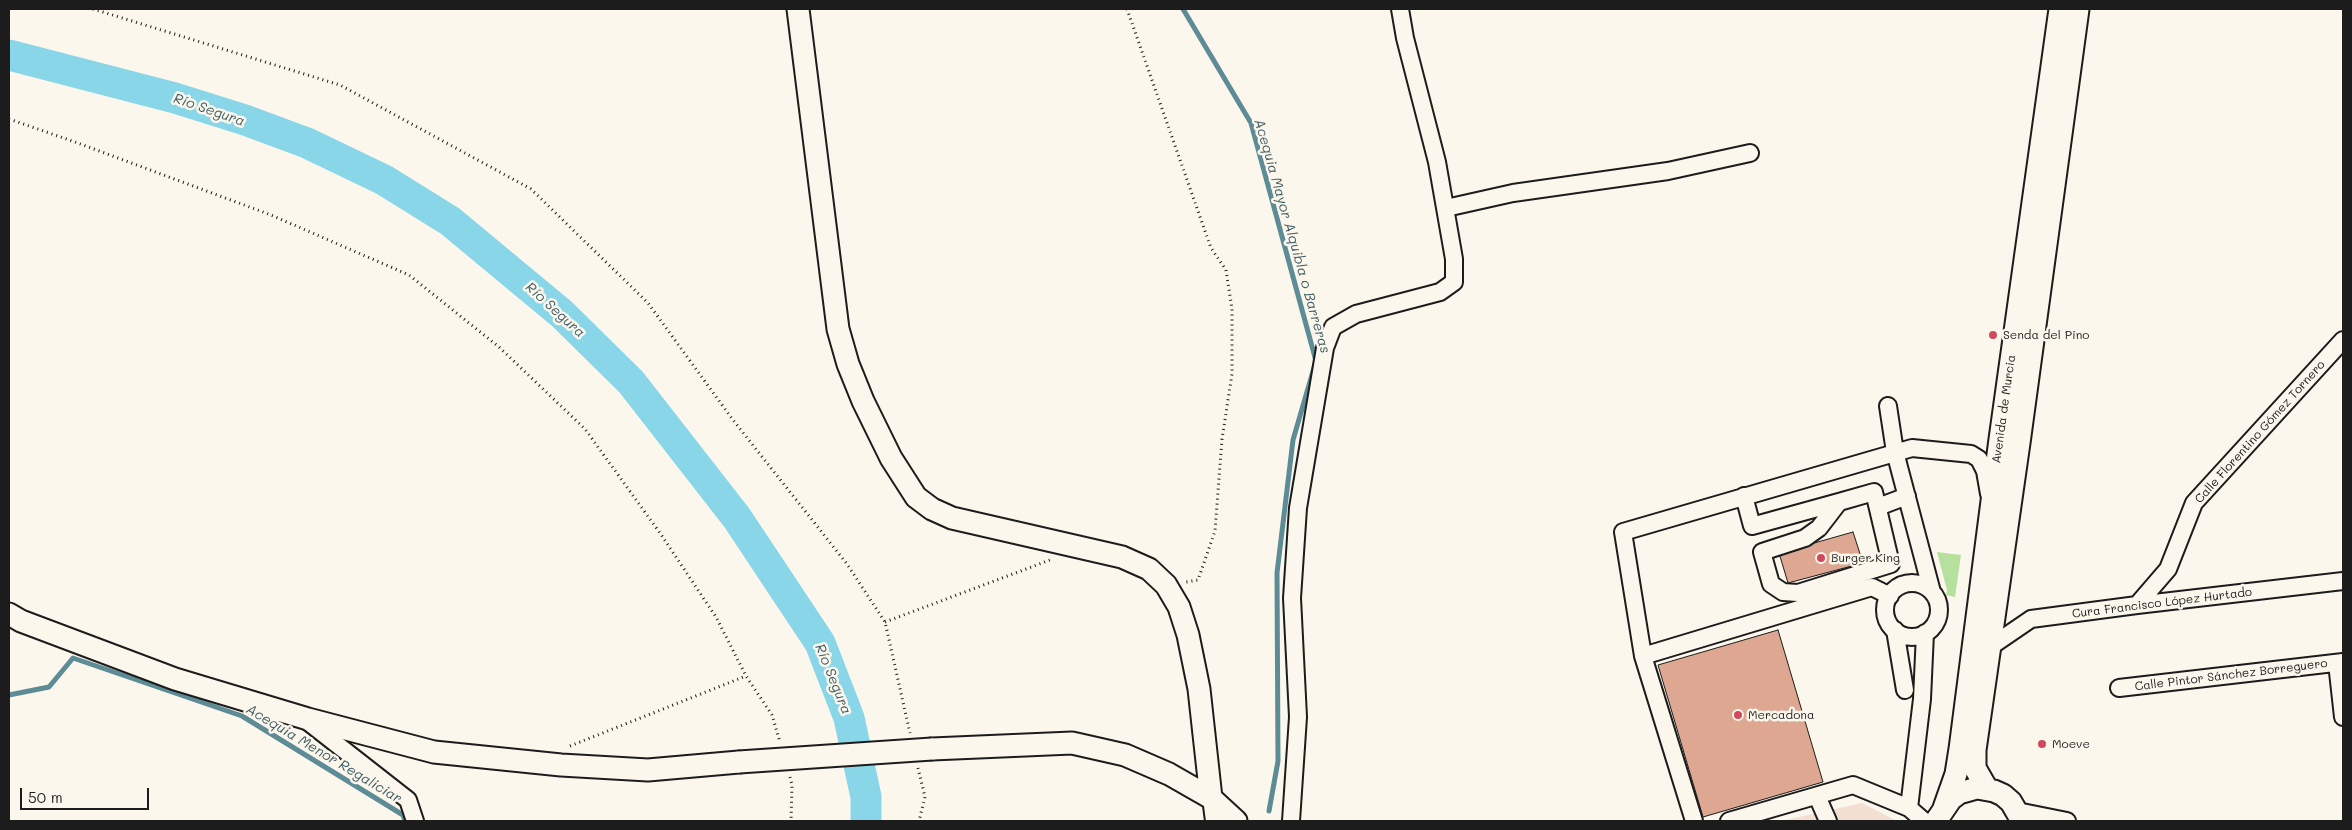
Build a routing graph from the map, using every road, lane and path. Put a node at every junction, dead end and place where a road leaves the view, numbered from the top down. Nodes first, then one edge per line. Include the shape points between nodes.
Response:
1 (93, 9) edge
2 (798, 9) edge
3 (1127, 9) edge
4 (1400, 9) edge
5 (2060, 9) edge
6 (2078, 9) edge
7 (9, 119) edge
8 (1750, 153) dead end
9 (1446, 208) junction
10 (2031, 283) junction
11 (2343, 340) edge
12 (2020, 365) junction
13 (1888, 406) dead end
14 (1895, 452) junction
15 (1744, 496) junction
16 (1907, 496) junction
17 (1839, 502) junction
18 (1991, 506) junction
19 (1878, 507) junction
20 (1075, 545) junction
21 (2343, 581) edge
22 (1166, 585) junction
23 (1932, 592) junction
24 (1890, 596) junction
25 (2137, 605) junction
26 (9, 614) edge
27 (885, 622) junction
28 (1896, 630) junction
29 (1925, 633) junction
30 (1990, 647) junction
31 (1643, 656) junction
32 (2340, 662) edge
33 (746, 676) junction
34 (2119, 688) dead end
35 (1905, 690) dead end
36 (2343, 717) edge
37 (303, 718) junction
38 (912, 739) dead end
39 (782, 750) dead end
40 (924, 754) junction
41 (553, 765) junction
42 (787, 768) dead end
43 (1987, 789) junction
44 (1817, 796) junction
45 (1211, 798) junction
46 (1909, 808) junction
47 (1940, 815) edge
48 (2021, 819) edge
49 (415, 821) edge
50 (791, 821) edge
51 (919, 821) edge
52 (1214, 821) edge
53 (1236, 821) edge
54 (1292, 821) edge
55 (1694, 821) edge
56 (1729, 821) edge
57 (1828, 821) edge
58 (1924, 821) edge
59 (2066, 821) edge

1 - 27 path via 340,85 531,189 648,304 733,420 847,564
2 - 20 main road via 838,329 863,401 891,458 902,479 932,509 987,528
3 - 22 path via 1211,248 1226,270 1232,310 1232,374 1222,439 1215,531 1198,580
4 - 9 street
5 - 10 main road, Avenida de Murcia
6 - 10 main road, Avenida de Murcia
7 - 33 path via 271,215 409,275 499,347 585,429 660,532 711,610
8 - 9 street via 1668,171 1514,194
9 - 54 street via 1454,258 1454,282 1440,292 1356,314 1332,327 1324,348 1298,508 1292,598 1298,717
10 - 12 main road, Avenida de Murcia
11 - 25 street, Calle Florentino Gómez Tornero via 2194,503 2168,569
12 - 18 main road, Avenida de Murcia
12 - 30 main road, Avenida de Murcia
13 - 14 street
14 - 15 street
14 - 16 street
14 - 18 street via 1912,448 1971,454 1979,459 1984,471
15 - 17 street via 1752,526
15 - 31 street via 1623,532
16 - 19 street
16 - 23 street
17 - 19 street via 1874,492
17 - 19 street via 1818,528 1805,538 1762,552 1771,584 1783,592 1798,593 1891,564
18 - 47 main road, Avenida de Murcia via 1956,774
20 - 22 main road via 1122,557 1149,569
20 - 27 path via 1046,563
21 - 25 street, Cura Francisco López Hurtado
22 - 45 main road via 1179,607 1188,635 1199,689
23 - 24 street via 1912,583 1903,585
23 - 29 street via 1939,611 1937,620
24 - 28 street via 1887,618
24 - 31 street via 1872,586
25 - 30 street, Cura Francisco López Hurtado via 2031,620
26 - 37 main road via 175,679
27 - 38 path
28 - 29 street via 1910,636
28 - 35 street
29 - 46 street via 1922,699
30 - 43 main road, Avenida de Murcia via 1974,759 1979,778
31 - 55 street
32 - 34 street, Calle Pintor Sánchez Borreguero
32 - 36 street
33 - 39 path via 772,715
33 - 41 path via 562,749
37 - 41 main road via 434,752
37 - 49 street via 408,800
40 - 41 main road, bridge via 739,762 648,770
40 - 45 main road via 1072,743 1125,755 1169,774
40 - 51 path via 925,797
42 - 50 path via 792,785
43 - 47 main road via 1959,793
43 - 48 main road via 2003,795
44 - 46 street via 1853,785
44 - 56 street
44 - 57 street
45 - 52 street
45 - 53 main road
46 - 58 street
48 - 59 street

